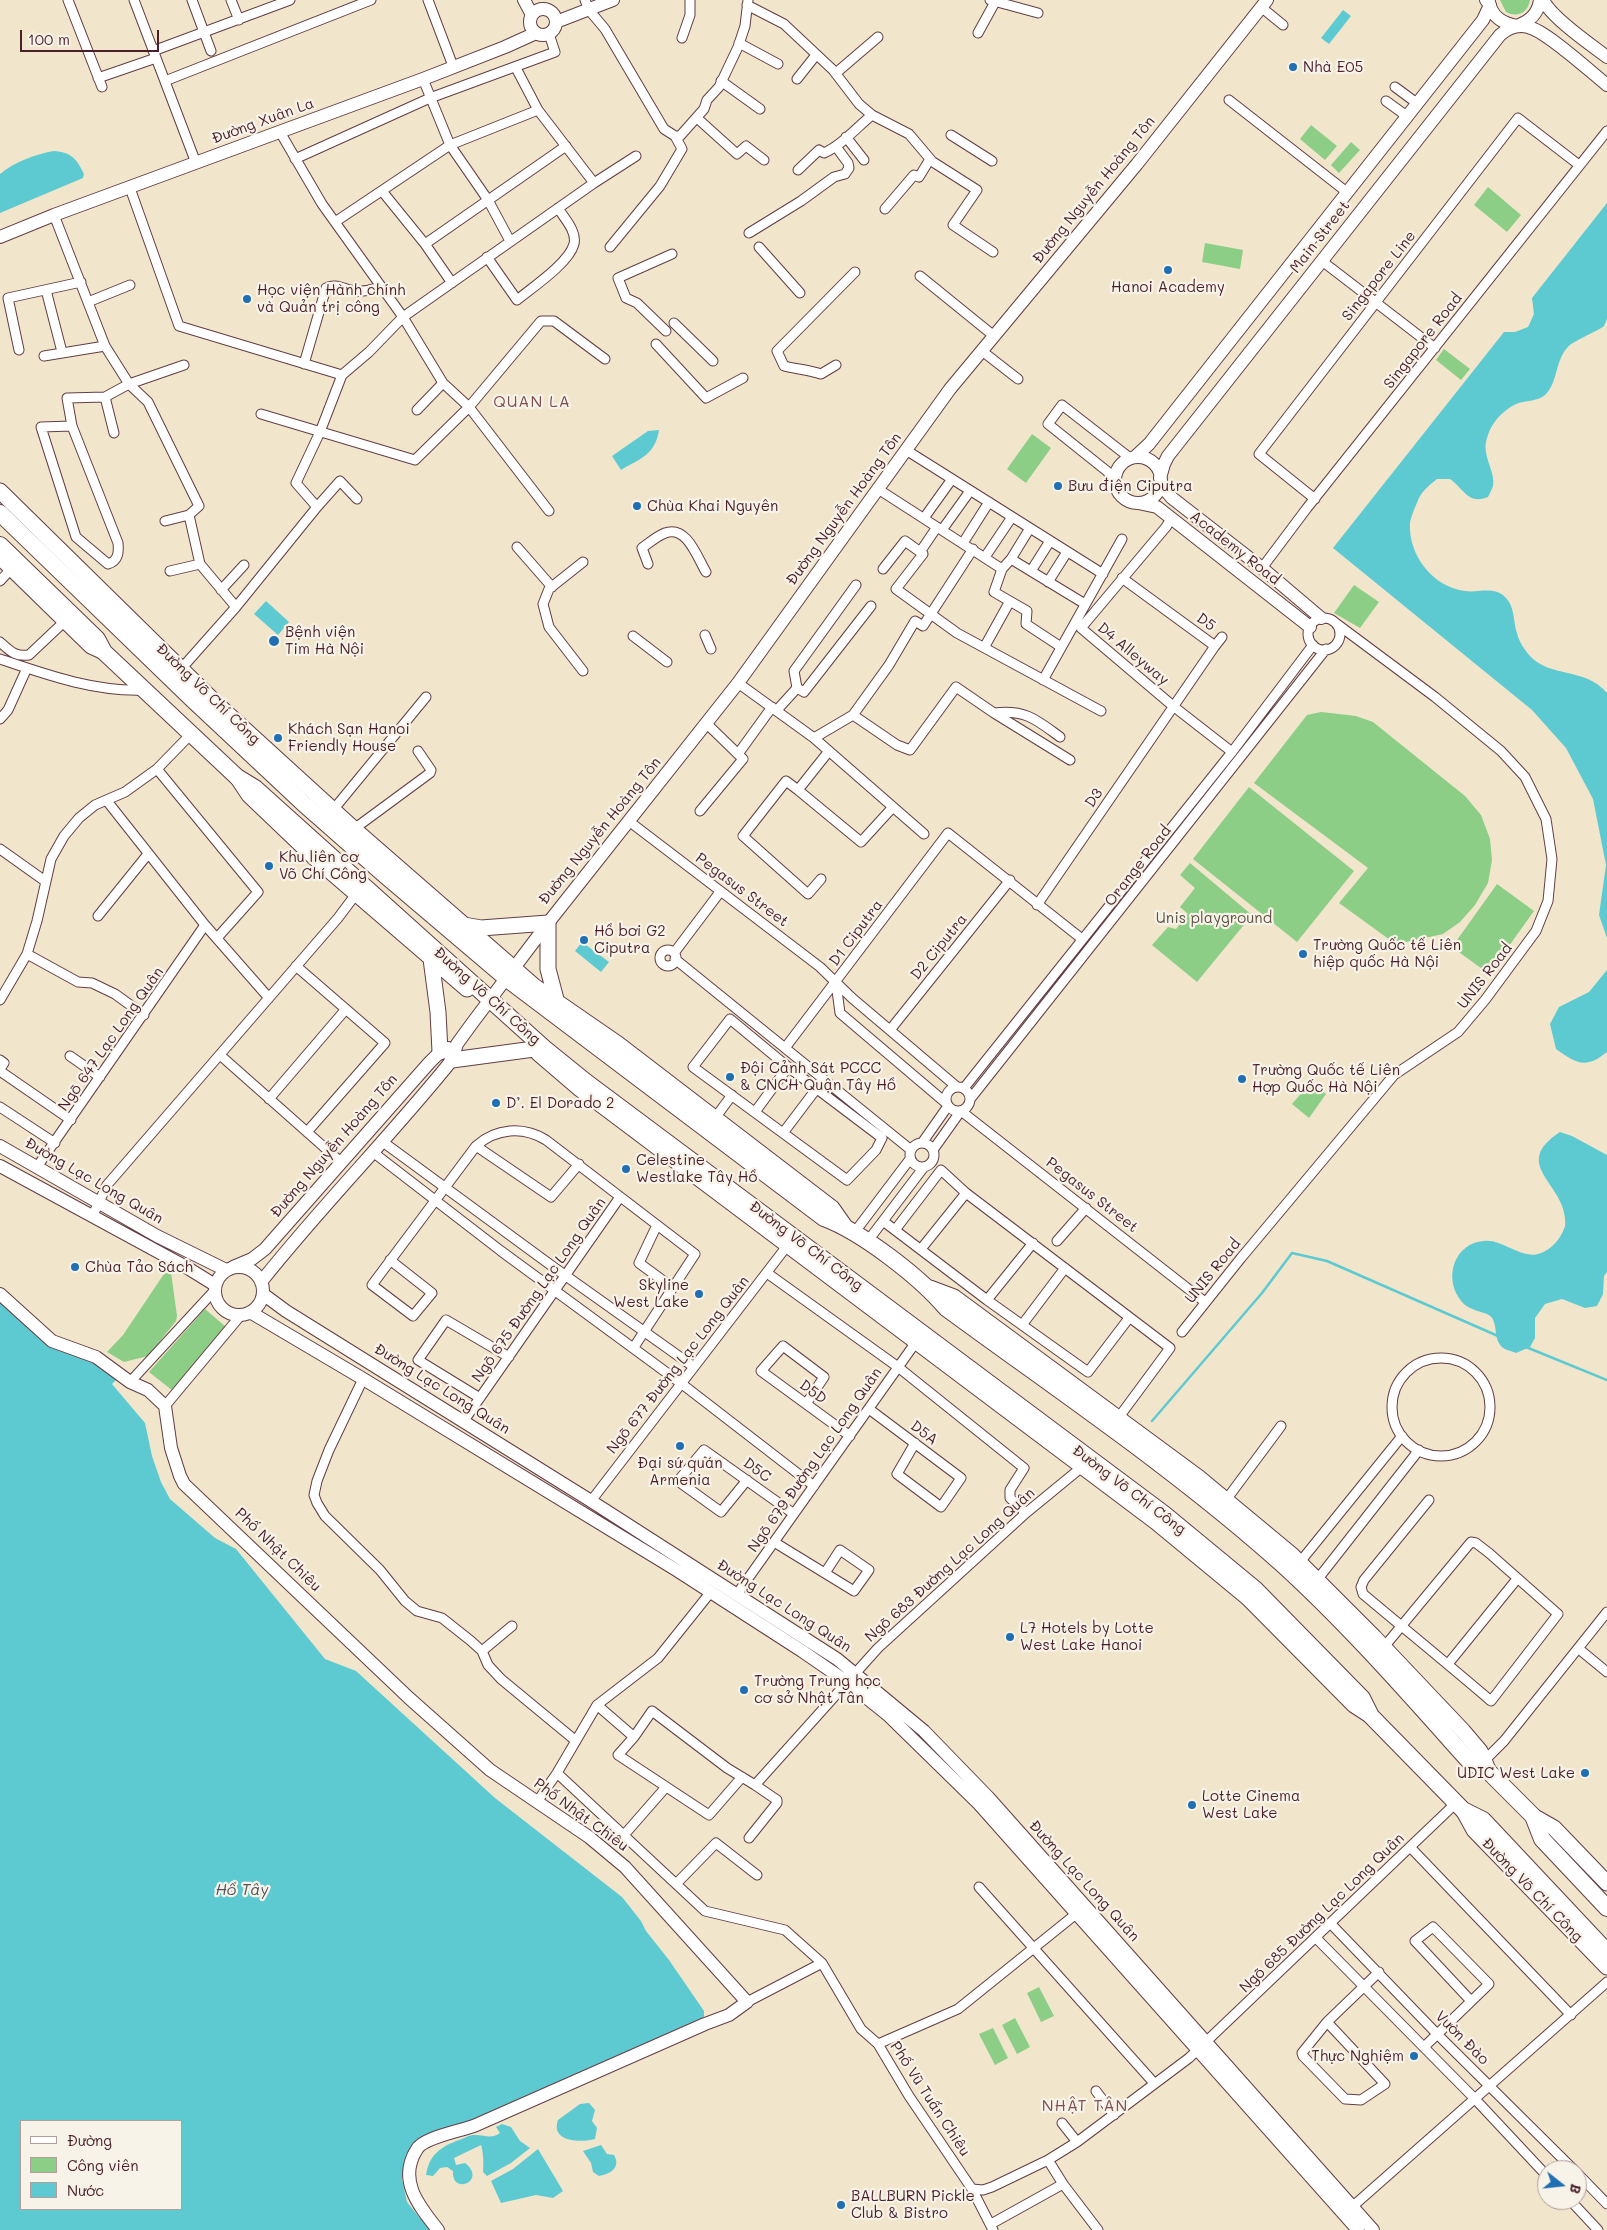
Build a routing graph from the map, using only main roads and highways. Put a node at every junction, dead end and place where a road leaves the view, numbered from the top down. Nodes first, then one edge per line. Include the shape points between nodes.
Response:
1 (524, 0) edge
2 (613, 0) edge
3 (1542, 0) edge
4 (1488, 2) edge
5 (542, 4) edge
6 (1264, 4) edge
7 (587, 5) edge
8 (532, 14) junction
9 (556, 22) junction
10 (1517, 26) junction
11 (536, 33) junction
12 (1607, 57) edge
13 (1607, 85) edge
14 (0, 237) edge
15 (1132, 458) junction
16 (1160, 481) junction
17 (0, 491) edge
18 (1138, 503) junction
19 (0, 513) edge
20 (0, 545) edge
21 (0, 557) edge
22 (1321, 618) road end
23 (1310, 627) road end
24 (104, 652) junction
25 (237, 777) junction
26 (548, 923) junction
27 (464, 925) junction
28 (481, 940) junction
29 (480, 957) junction
30 (431, 960) junction
31 (510, 973) junction
32 (464, 986) joint
33 (534, 986) joint
34 (488, 1002) junction
35 (557, 1002) junction
36 (510, 1023) junction
37 (534, 1049) junction
38 (446, 1056) junction
39 (0, 1146) edge
40 (0, 1166) edge
41 (855, 1233) junction
42 (229, 1268) junction
43 (215, 1288) junction
44 (262, 1288) junction
45 (930, 1288) junction
46 (0, 1294) edge
47 (245, 1314) junction
48 (1123, 1484) junction
49 (1128, 1501) junction
50 (851, 1677) junction
51 (1371, 1716) junction
52 (1486, 1766) junction
53 (1459, 1807) junction
54 (1533, 1816) junction
55 (1607, 1884) edge
56 (1607, 1908) edge
57 (1607, 1952) edge
58 (1607, 1967) edge
59 (1202, 2047) junction
60 (438, 2230) edge
61 (1358, 2230) edge
62 (1374, 2230) edge

1 - 8 main road
2 - 7 main road
3 - 10 main road, Main Street via 1535,14
3 - 12 main road via 1573,31
4 - 10 main road via 1498,19
4 - 15 main road, Main Street via 1483,20 1408,117 1150,444
5 - 8 main road
5 - 9 main road via 554,14
6 - 26 main road, Đường Nguyễn Hoàng Tôn via 1137,164 950,389 738,683
7 - 9 main road
8 - 11 main road via 530,23
9 - 11 main road via 549,34
10 - 13 main road via 1540,31
10 - 16 main road, Main Street via 1500,35 1168,456
11 - 14 main road, Đường Xuân La via 423,79
15 - 16 main road via 1142,457 1152,462 1159,472
15 - 18 main road via 1120,466 1115,478 1117,490 1125,500
16 - 18 main road via 1158,490 1150,499
16 - 22 main road, Academy Road via 1172,498
17 - 27 main road, Đường Võ Chí Công via 181,669 354,829
18 - 23 main road, Academy Road via 1157,507
19 - 29 highway, Đường Võ Chí Công via 304,804
20 - 24 highway, Đường Võ Chí Công via 97,639
21 - 24 main road, Đường Võ Chí Công via 90,646
24 - 25 highway, Đường Võ Chí Công
25 - 30 main road, Đường Võ Chí Công via 249,795
25 - 34 highway, Đường Võ Chí Công via 255,788
26 - 27 main road via 481,928
26 - 31 main road, Đường Nguyễn Hoàng Tôn
26 - 35 main road via 548,969
27 - 28 main road, Đường Võ Chí Công
28 - 29 highway
28 - 31 main road, Đường Võ Chí Công
29 - 31 highway, Đường Võ Chí Công
30 - 32 main road, Đường Võ Chí Công
30 - 38 main road
31 - 33 highway
31 - 34 main road, Đường Nguyễn Hoàng Tôn
31 - 41 highway, Đường Võ Chí Công via 824,1218
32 - 34 highway
33 - 35 main road, Đường Võ Chí Công
34 - 36 highway, Đường Võ Chí Công
34 - 38 main road, Đường Nguyễn Hoàng Tôn
35 - 41 main road, Đường Võ Chí Công via 618,1044 832,1208
36 - 37 main road, Đường Võ Chí Công
36 - 48 highway, Đường Võ Chí Công
37 - 38 main road
37 - 49 main road, Đường Võ Chí Công via 580,1088 787,1246
38 - 42 main road, Đường Nguyễn Hoàng Tôn via 342,1163 265,1250
38 - 44 main road, Đường Nguyễn Hoàng Tôn via 374,1153 290,1246
39 - 42 main road, Đường Lạc Long Quân via 156,1236
40 - 43 main road, Đường Lạc Long Quân via 191,1270
41 - 45 highway, Đường Võ Chí Công
42 - 43 main road via 217,1279
42 - 44 main road via 247,1268 258,1276
43 - 47 main road via 217,1303 222,1309 228,1313
44 - 47 main road via 261,1302
44 - 50 main road, Đường Lạc Long Quân via 293,1316 737,1594
45 - 52 highway, Đường Võ Chí Công via 946,1308 1188,1487 1282,1564 1365,1646 1469,1761
45 - 52 main road, Đường Võ Chí Công via 954,1297 1118,1417 1300,1562 1463,1731 1480,1751
46 - 60 main road, Phố Nhật Chiêu via 52,1341 96,1357 130,1382 148,1390 165,1406 171,1448 184,1484 409,1698 490,1770 589,1837 625,1867 747,2002 722,2019 471,2127 420,2144 410,2165 409,2182 420,2207
47 - 50 main road, Đường Lạc Long Quân via 363,1379 710,1593 754,1626
48 - 49 highway
48 - 51 highway, Đường Võ Chí Công via 1256,1590 1362,1698
49 - 51 main road, Đường Võ Chí Công via 1248,1598 1354,1706
50 - 59 main road, Đường Lạc Long Quân via 979,1804 1076,1914
50 - 59 main road, Đường Lạc Long Quân via 924,1731 988,1797
51 - 53 highway, Đường Võ Chí Công
52 - 54 highway, Đường Võ Chí Công
53 - 57 highway, Đường Võ Chí Công via 1483,1820
53 - 58 main road, Đường Võ Chí Công via 1474,1830
54 - 55 main road, Đường Võ Chí Công via 1554,1828
54 - 56 highway, Đường Võ Chí Công via 1542,1839
59 - 61 main road, Đường Lạc Long Quân
59 - 62 main road, Đường Lạc Long Quân

